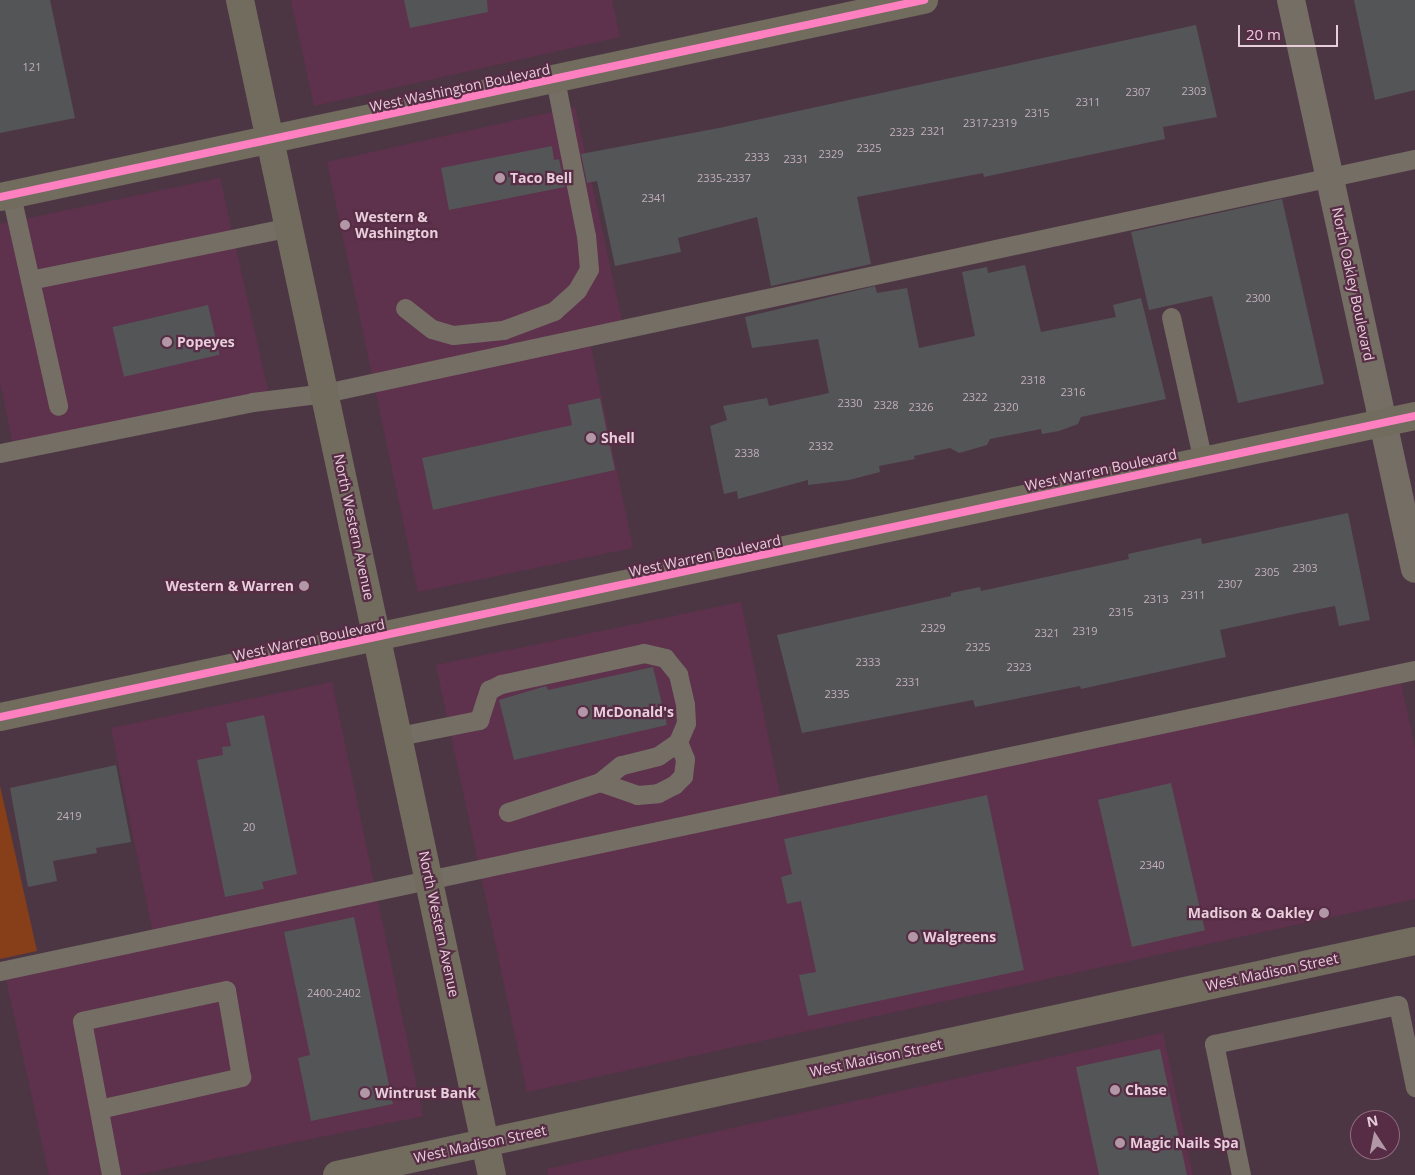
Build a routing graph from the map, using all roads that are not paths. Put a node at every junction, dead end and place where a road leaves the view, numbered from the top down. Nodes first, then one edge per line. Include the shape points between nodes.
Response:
1 (240, 0) edge
2 (924, 0) edge
3 (1291, 0) edge
4 (555, 80) junction
5 (272, 141) junction
6 (1415, 159) edge
7 (1330, 177) junction
8 (6, 196) edge
9 (290, 227) junction
10 (30, 280) junction
11 (404, 308) dead end
12 (1170, 317) dead end
13 (325, 393) junction
14 (58, 406) dead end
15 (1415, 416) edge
16 (1383, 423) junction
17 (0, 453) edge
18 (1203, 461) junction
19 (1415, 569) edge
20 (378, 639) junction
21 (1415, 670) edge
22 (0, 717) edge
23 (399, 736) junction
24 (678, 742) junction
25 (600, 782) junction
26 (508, 812) dead end
27 (429, 880) junction
28 (1415, 941) edge
29 (0, 971) edge
30 (1415, 1087) edge
31 (99, 1109) junction
32 (485, 1143) junction
33 (111, 1175) edge
34 (338, 1175) edge
35 (492, 1175) edge
36 (1242, 1175) edge

1 - 5 street, North Western Avenue
2 - 4 street, West Washington Boulevard
3 - 7 street, North Oakley Boulevard
4 - 5 street, West Washington Boulevard
4 - 11 lane via 586,236 589,269 577,290 554,311 503,330 453,335 432,329
5 - 8 street, West Washington Boulevard
5 - 9 street, North Western Avenue
6 - 7 lane
7 - 13 lane
7 - 16 street, North Oakley Boulevard
8 - 10 lane
9 - 10 lane
9 - 13 street, North Western Avenue
10 - 14 lane
12 - 18 lane
13 - 17 lane via 252,402
13 - 20 street, North Western Avenue
15 - 16 street, West Warren Boulevard
16 - 18 street, West Warren Boulevard
16 - 19 street, North Oakley Boulevard
18 - 20 street, West Warren Boulevard
20 - 22 street, West Warren Boulevard
20 - 23 street, North Western Avenue
21 - 27 lane
23 - 24 lane via 479,720 489,690 501,684 644,653 665,658 678,674 686,722
23 - 27 street, North Western Avenue
24 - 25 lane via 658,756 621,765
24 - 25 lane via 685,758 683,776 674,785 658,793 637,795
25 - 26 lane
27 - 29 lane
27 - 32 street, North Western Avenue
28 - 32 street, West Madison Street
30 - 36 lane via 1398,1005 1214,1044
31 - 31 lane via 82,1021 226,990 241,1077
31 - 33 lane
32 - 34 street, West Madison Street
32 - 35 street, North Western Avenue

